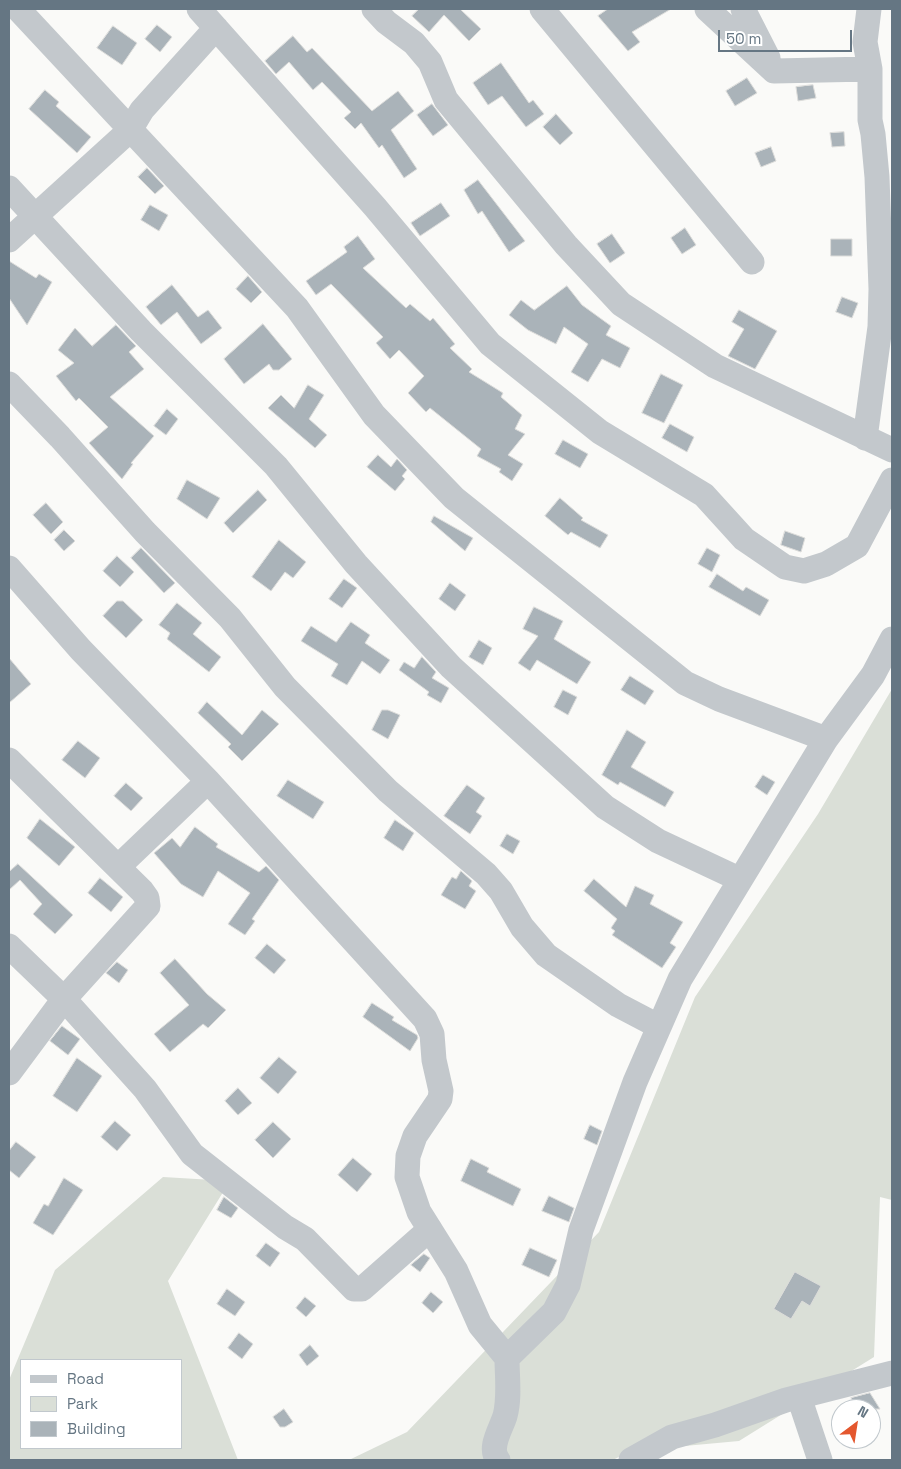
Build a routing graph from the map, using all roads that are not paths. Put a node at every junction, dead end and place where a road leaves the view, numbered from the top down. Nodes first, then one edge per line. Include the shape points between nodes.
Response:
1 (18, 9) edge
2 (199, 9) edge
3 (374, 9) edge
4 (542, 9) edge
5 (707, 9) edge
6 (743, 9) edge
7 (869, 9) edge
8 (216, 28) junction
9 (870, 70) junction
10 (774, 71) junction
11 (130, 130) junction
12 (9, 188) edge
13 (37, 217) junction
14 (9, 240) edge
15 (752, 262) dead end
16 (9, 384) edge
17 (865, 438) junction
18 (892, 450) edge
19 (892, 480) edge
20 (9, 568) edge
21 (892, 639) edge
22 (826, 739) junction
23 (9, 760) edge
24 (208, 781) junction
25 (118, 867) junction
26 (739, 879) junction
27 (9, 946) edge
28 (64, 999) junction
29 (658, 1026) junction
30 (9, 1073) edge
31 (430, 1229) junction
32 (507, 1358) junction
33 (892, 1373) edge
34 (799, 1397) junction
35 (498, 1460) edge
36 (631, 1460) edge
37 (820, 1460) edge

1 - 11 street
2 - 8 street
3 - 17 street via 420,49 430,62 446,100 566,244 621,304 715,366
4 - 15 street
5 - 10 street
6 - 10 street
7 - 9 street via 864,42
8 - 11 street via 142,110
8 - 19 street via 375,206 490,344 600,432 704,495 744,540 785,567 804,571 826,564 857,546
9 - 10 street
9 - 17 street via 868,94 877,177 881,289 880,327
11 - 13 street
11 - 22 street via 297,308 374,415 454,498 685,683
12 - 13 street
13 - 14 street
13 - 26 street via 141,332 276,466 356,564 451,667 605,807 658,840
16 - 29 street via 145,532 230,618 285,687 388,791 486,874 522,927 546,955 618,1006
17 - 18 street
20 - 24 street via 81,650
21 - 22 street via 873,675
22 - 26 street via 762,847
23 - 25 street
24 - 25 street
24 - 31 street via 425,1019 432,1034 441,1091 440,1099 415,1136 408,1156 407,1178 419,1212
25 - 28 street via 147,898 148,906
26 - 29 street via 680,979
27 - 28 street
28 - 30 street
28 - 31 street via 154,1099 192,1154 305,1239 356,1291
29 - 32 street via 581,1230 568,1285 554,1312
31 - 32 street via 456,1271 480,1325
32 - 35 street via 505,1415 495,1443
33 - 34 street
34 - 36 street via 672,1437
34 - 37 street

